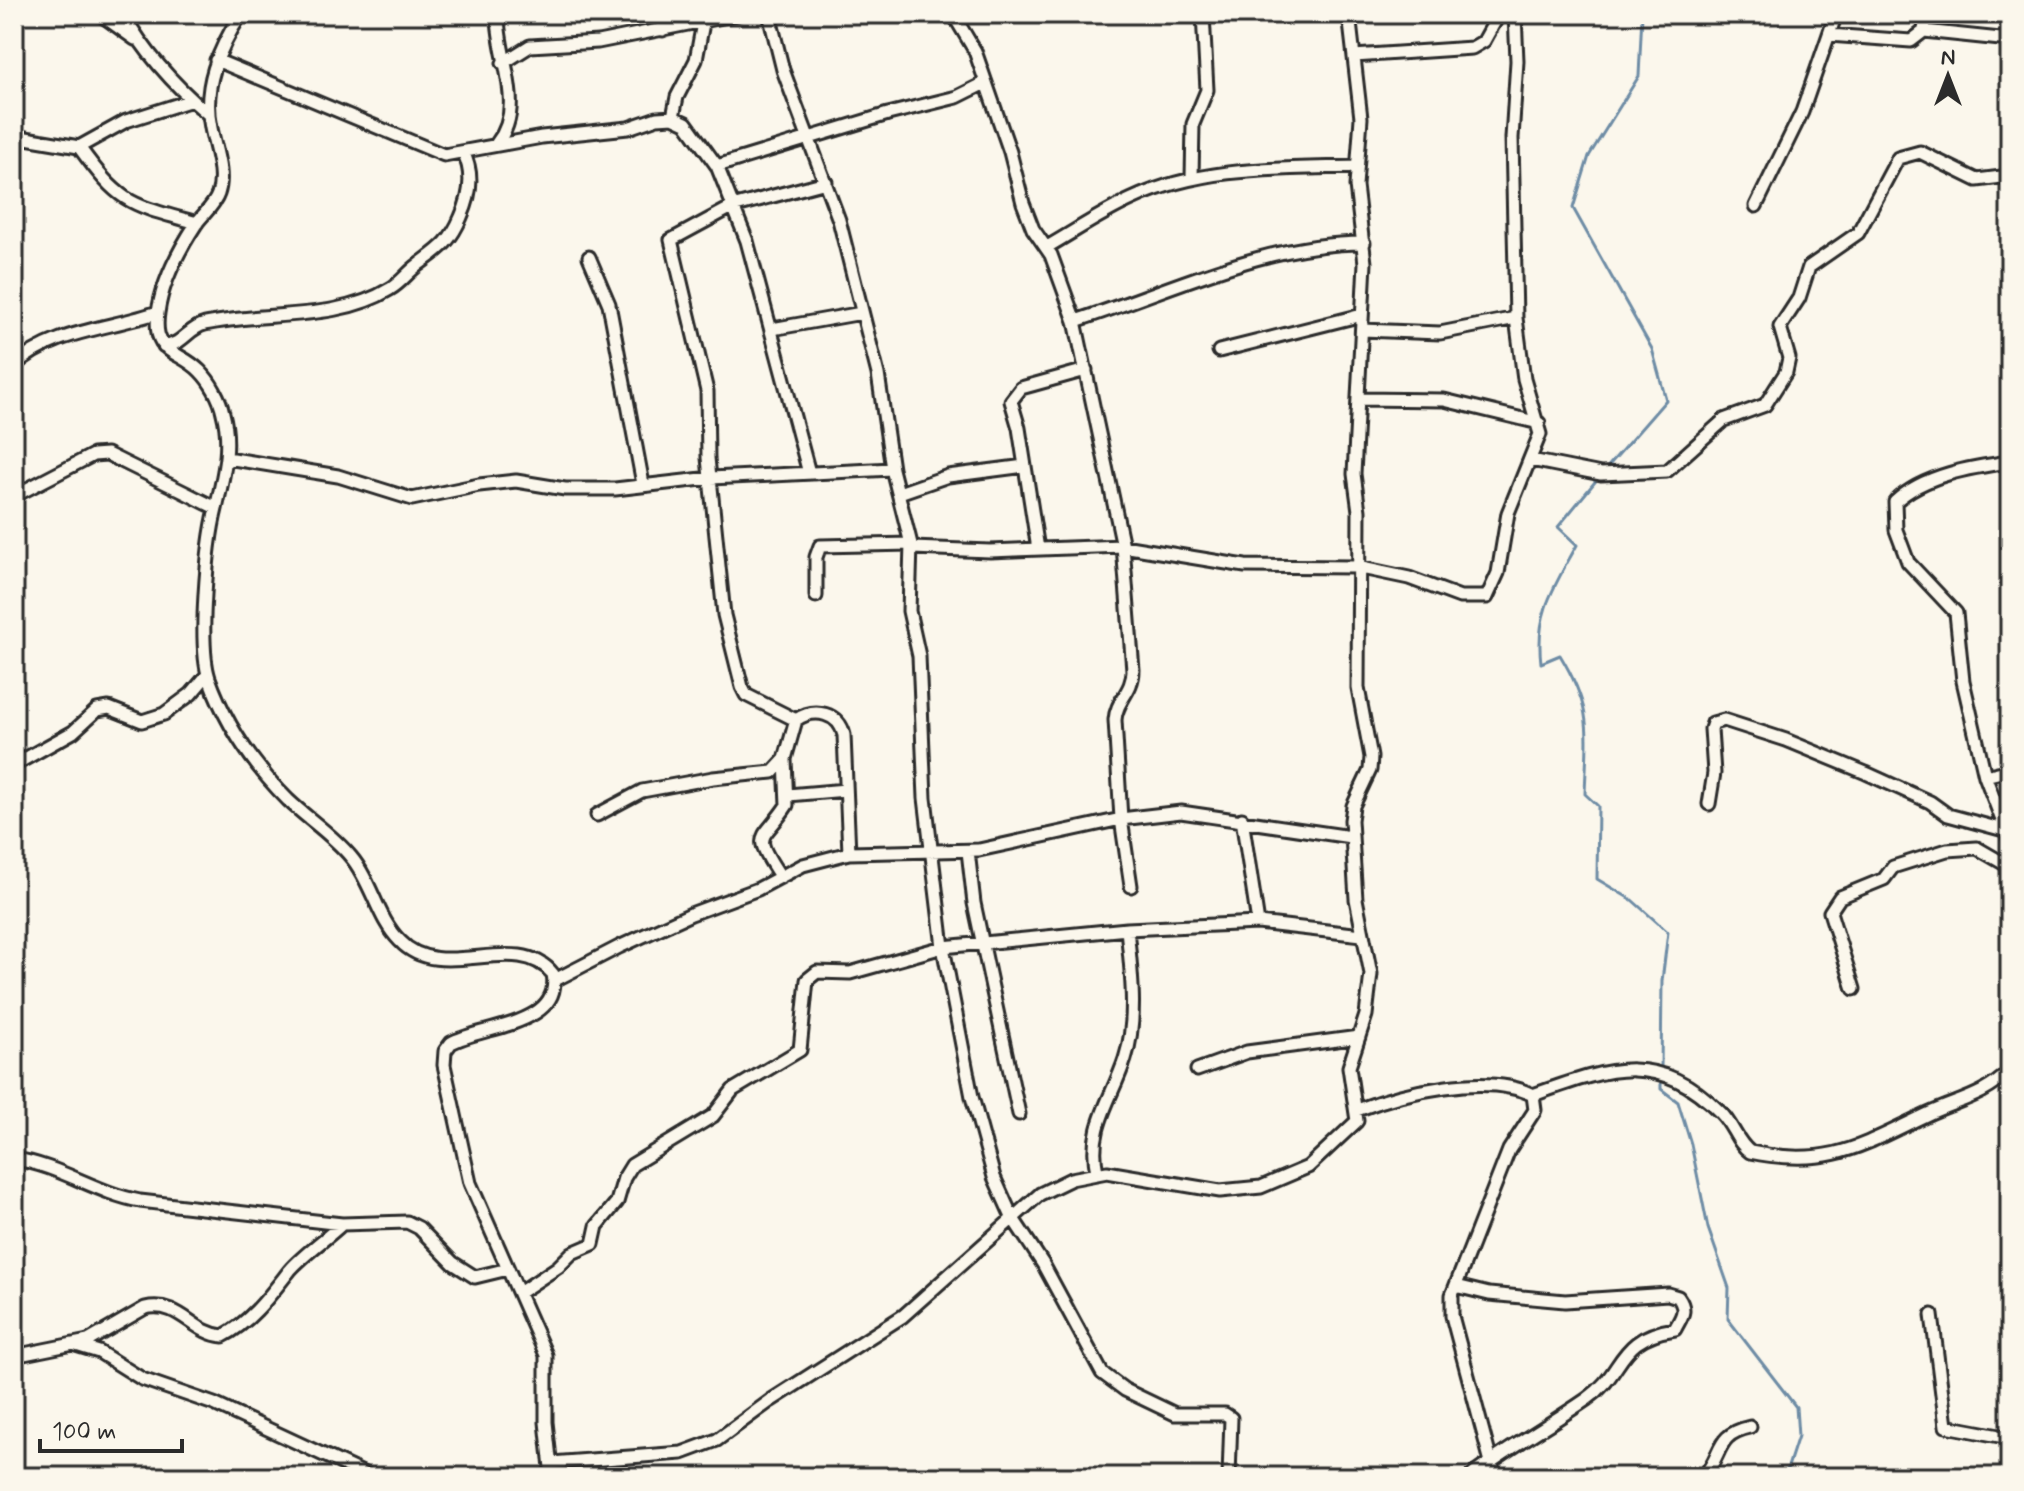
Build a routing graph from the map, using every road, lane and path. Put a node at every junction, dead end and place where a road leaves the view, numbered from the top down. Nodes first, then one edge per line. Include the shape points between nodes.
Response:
1 (100, 14) edge
2 (123, 14) edge
3 (241, 14) edge
4 (498, 14) edge
5 (660, 14) edge
6 (738, 14) edge
7 (769, 14) edge
8 (953, 14) edge
9 (1203, 14) edge
10 (1349, 14) edge
11 (1499, 14) edge
12 (1515, 14) edge
13 (1836, 14) edge
14 (1926, 14) edge
15 (703, 23) junction
16 (663, 30) junction
17 (1924, 31) junction
18 (1829, 35) junction
19 (2010, 40) edge
20 (138, 42) junction
21 (1354, 56) junction
22 (216, 60) junction
23 (503, 63) junction
24 (985, 83) junction
25 (192, 100) junction
26 (208, 114) junction
27 (673, 117) junction
28 (14, 136) edge
29 (811, 137) junction
30 (497, 143) junction
31 (79, 147) junction
32 (463, 152) junction
33 (717, 166) junction
34 (1356, 167) junction
35 (2010, 176) edge
36 (1192, 178) junction
37 (826, 182) junction
38 (1756, 206) dead end
39 (732, 207) junction
40 (197, 223) junction
41 (1364, 243) junction
42 (1047, 247) junction
43 (589, 257) dead end
44 (158, 312) junction
45 (862, 313) junction
46 (1362, 315) junction
47 (1516, 318) junction
48 (1075, 321) junction
49 (772, 329) junction
50 (1362, 330) junction
51 (164, 346) junction
52 (1219, 351) dead end
53 (14, 366) edge
54 (1086, 370) junction
55 (1361, 399) junction
56 (1539, 423) junction
57 (227, 458) junction
58 (1531, 460) junction
59 (2010, 462) edge
60 (1025, 466) junction
61 (892, 469) junction
62 (809, 473) junction
63 (711, 478) junction
64 (643, 484) junction
65 (899, 493) junction
66 (14, 496) edge
67 (216, 508) junction
68 (911, 546) junction
69 (1123, 546) junction
70 (1038, 549) junction
71 (1357, 567) junction
72 (816, 596) dead end
73 (208, 674) junction
74 (796, 720) junction
75 (785, 759) junction
76 (14, 765) edge
77 (2010, 770) edge
78 (1985, 776) junction
79 (846, 790) junction
80 (788, 795) junction
81 (1709, 804) dead end
82 (597, 815) dead end
83 (1121, 819) junction
84 (1242, 819) junction
85 (2007, 835) edge
86 (1351, 837) junction
87 (934, 851) junction
88 (968, 851) junction
89 (849, 853) junction
90 (2010, 867) edge
91 (780, 876) junction
92 (1131, 886) dead end
93 (1258, 923) junction
94 (1127, 929) junction
95 (1362, 935) junction
96 (985, 941) junction
97 (943, 947) junction
98 (555, 980) junction
99 (1854, 989) dead end
100 (1359, 1037) junction
101 (1197, 1070) dead end
102 (2010, 1071) edge
103 (1533, 1095) junction
104 (1357, 1110) junction
105 (1019, 1114) dead end
106 (14, 1151) edge
107 (20, 1160) edge
108 (1097, 1172) junction
109 (1012, 1217) junction
110 (342, 1224) junction
111 (508, 1269) junction
112 (1456, 1286) junction
113 (519, 1293) junction
114 (1932, 1315) dead end
115 (75, 1345) junction
116 (14, 1356) edge
117 (1750, 1427) dead end
118 (2010, 1438) edge
119 (1491, 1461) junction
120 (551, 1463) junction
121 (371, 1477) edge
122 (552, 1477) edge
123 (1229, 1477) edge
124 (1470, 1477) edge
125 (1495, 1477) edge
126 (1703, 1477) edge

1 - 20 street
2 - 20 street
3 - 22 street
4 - 23 street
5 - 16 street
6 - 15 street
7 - 29 street via 783,70
8 - 24 street via 975,51
9 - 36 street via 1207,90 1193,124
10 - 21 street
11 - 21 street via 1484,41 1472,48
12 - 47 street
13 - 18 street
14 - 17 street
15 - 16 street
15 - 27 street via 696,60
16 - 23 street via 598,42 530,46
17 - 18 street via 1911,41
17 - 19 street
18 - 38 street via 1802,112
20 - 25 street
21 - 34 street via 1361,118
22 - 26 street
22 - 32 street via 433,153
23 - 30 street via 510,116
24 - 29 street via 957,97
24 - 42 street via 1023,203
25 - 26 street
25 - 31 street via 126,121
26 - 40 street via 220,180 217,195
27 - 30 street via 628,128
27 - 33 street via 686,123
28 - 31 street
29 - 33 street
29 - 37 street
30 - 32 street
31 - 40 street via 101,180 122,198
32 - 51 street via 470,187 456,228 436,255 391,289 316,313 202,325 181,342
33 - 39 street
34 - 36 street via 1255,169
34 - 41 street
35 - 58 street via 1977,180 1920,152 1898,158 1858,233 1809,267 1799,298 1780,327 1789,358 1786,372 1765,405 1724,420 1667,471 1619,475
36 - 42 street via 1133,198
37 - 39 street
37 - 45 street
39 - 49 street
39 - 63 street via 671,240 707,391
40 - 44 street via 171,270
41 - 46 street
41 - 48 street via 1269,254
42 - 48 street
43 - 64 street via 609,304
44 - 51 street
44 - 53 street via 77,333
45 - 49 street
45 - 61 street via 878,374
46 - 50 street
46 - 52 street
47 - 50 street via 1440,333
47 - 56 street via 1524,379
48 - 54 street
49 - 62 street
50 - 55 street
51 - 57 street via 199,369 210,383 223,413
54 - 60 street via 1021,388 1012,396
54 - 69 street
55 - 56 street via 1444,400
55 - 71 street via 1354,474
56 - 58 street
57 - 64 street via 338,476 412,499 516,481 565,489
57 - 67 street
58 - 71 street via 1508,513 1498,573 1487,597 1460,597
59 - 78 street via 1926,483 1895,502 1893,518 1908,562 1956,613 1958,655
60 - 65 street via 948,476
60 - 70 street
61 - 62 street
61 - 65 street
62 - 63 street
63 - 64 street
63 - 74 street via 724,615 742,687 746,695
65 - 68 street
66 - 67 street via 93,455 107,454
67 - 73 street via 205,609
68 - 70 street
68 - 72 street via 820,546
68 - 87 street via 909,611 919,656 925,798
69 - 70 street
69 - 71 street via 1245,566
69 - 83 street via 1133,681 1116,705
71 - 86 street via 1358,688 1371,757 1353,806
73 - 76 street via 164,714 142,721 109,708 97,710 73,732
73 - 98 street via 222,712 248,755 288,800 354,859 403,945 451,960 531,958 546,964
74 - 75 street
74 - 79 street via 820,715 840,720
75 - 80 street
75 - 82 street via 781,767 763,775 642,791
77 - 78 street
78 - 85 street
79 - 80 street
79 - 89 street
80 - 91 street via 787,805 761,840
81 - 85 street via 1714,773 1711,726 1724,720 1778,737 1930,802 1948,815
83 - 84 street via 1181,812
83 - 88 street
83 - 92 street
84 - 86 street
84 - 93 street
86 - 95 street
87 - 88 street
87 - 89 street
87 - 97 street
88 - 96 street
89 - 91 street
90 - 99 street via 1977,848 1947,850 1893,867 1884,879 1840,897 1830,912
91 - 98 street
93 - 94 street
93 - 95 street
94 - 96 street
94 - 108 street via 1130,1034 1092,1141
95 - 100 street via 1371,974
96 - 97 street
96 - 105 street
97 - 109 street via 972,1097 994,1177
97 - 113 street via 850,973 817,972 807,980 800,1050 733,1090 713,1116 632,1165 617,1202 599,1221 593,1244 572,1253
98 - 111 street via 552,996 530,1016 460,1038 445,1051 464,1165
100 - 101 street via 1247,1052
100 - 104 street via 1349,1067
102 - 103 street via 1971,1100 1930,1113 1862,1147 1803,1157 1750,1152 1719,1111 1674,1077 1652,1070 1585,1077
103 - 104 street via 1497,1085 1433,1089 1385,1098
103 - 112 street via 1535,1110 1509,1150
104 - 108 street via 1352,1127 1318,1159 1261,1187 1220,1191
106 - 107 street
107 - 110 street via 111,1196
108 - 109 street via 1040,1194
109 - 120 street via 903,1316 717,1440 682,1453
109 - 123 street via 1093,1361 1111,1381 1175,1414 1231,1418
110 - 111 street via 413,1224 475,1277
110 - 115 street via 292,1268 247,1319 223,1336 177,1311 156,1306
111 - 113 street
112 - 119 street via 1452,1316
112 - 119 street via 1565,1301 1668,1294 1682,1303 1683,1318 1675,1329 1641,1339 1591,1397
113 - 120 street via 548,1366
114 - 118 street via 1946,1426
115 - 116 street
115 - 121 street
117 - 126 street via 1731,1431
119 - 124 street
119 - 125 street
120 - 122 street

